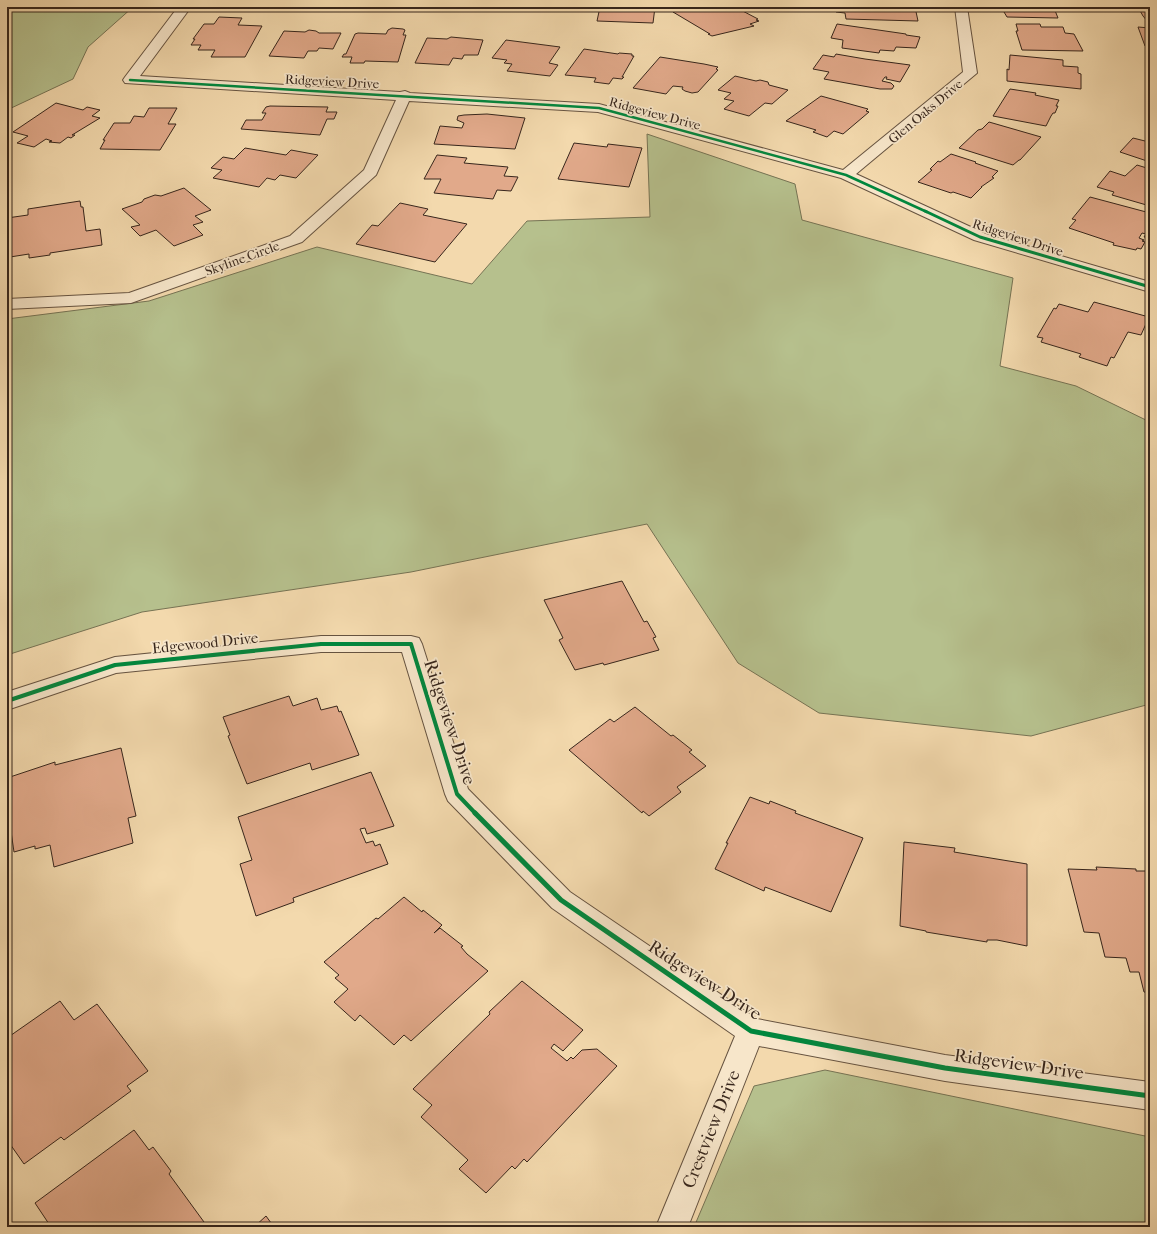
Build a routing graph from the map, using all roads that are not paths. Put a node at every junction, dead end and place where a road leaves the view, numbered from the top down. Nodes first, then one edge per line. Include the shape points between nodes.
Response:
1 (185, 7) edge
2 (961, 7) edge
3 (405, 95) junction
4 (846, 175) junction
5 (1150, 287) edge
6 (7, 304) edge
7 (411, 644) joint
8 (7, 701) edge
9 (751, 1031) junction
10 (1150, 1096) edge
11 (672, 1227) edge

1 - 3 street, Ridgeview Drive via 130,80
2 - 4 street, Glen Oaks Drive via 970,73
3 - 4 street, Ridgeview Drive via 599,108
3 - 6 street, Skyline Circle via 371,172 296,239 131,298
4 - 5 street, Ridgeview Drive via 980,237
7 - 8 street, Edgewood Drive via 321,644 115,665
7 - 9 street, Ridgeview Drive via 457,794 561,900
9 - 10 street, Ridgeview Drive via 945,1068
9 - 11 street, Crestview Drive

